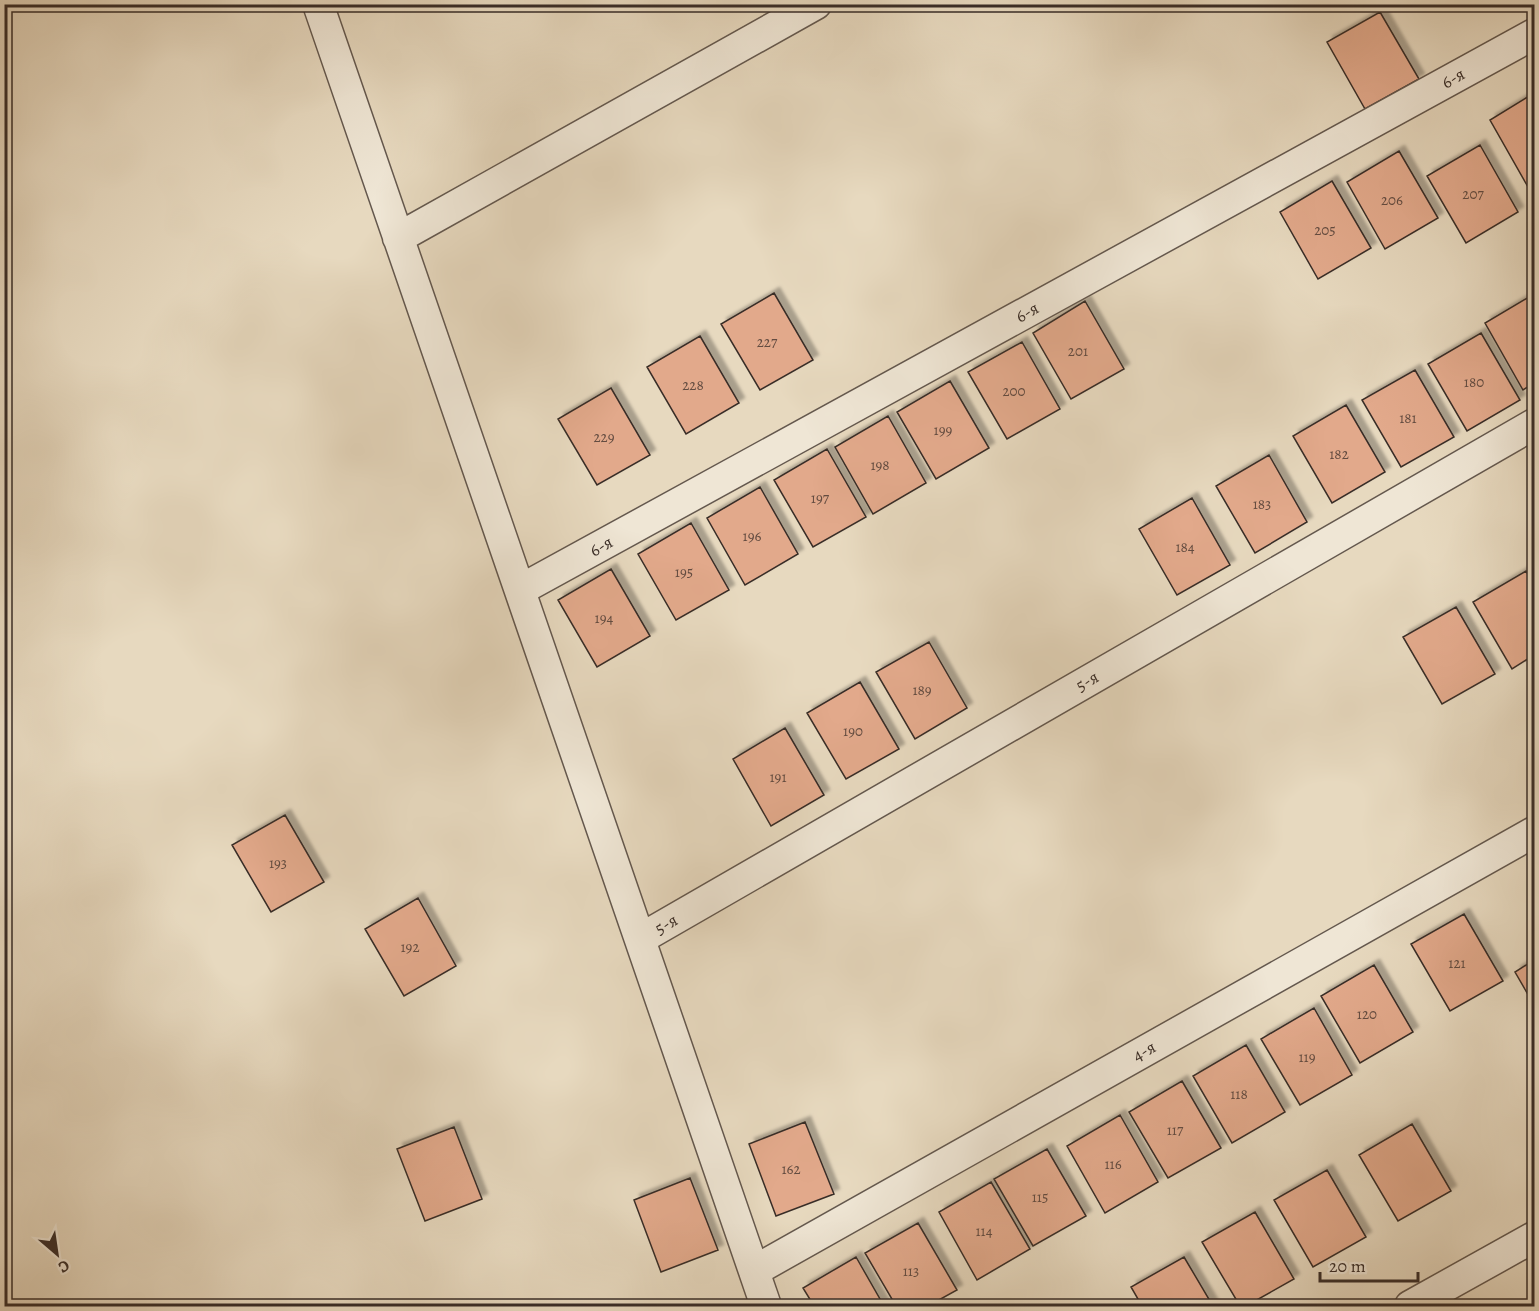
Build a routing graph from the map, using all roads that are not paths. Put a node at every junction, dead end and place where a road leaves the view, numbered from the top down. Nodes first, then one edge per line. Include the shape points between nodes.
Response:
1 (318, 4) edge
2 (816, 4) edge
3 (1534, 34) edge
4 (399, 238) junction
5 (1534, 424) edge
6 (520, 590) junction
7 (1534, 831) edge
8 (640, 939) junction
9 (1534, 1237) edge
10 (754, 1271) junction
11 (766, 1306) edge
12 (1410, 1306) edge

1 - 4 street
2 - 4 street
3 - 6 street, 6-я
4 - 6 street
5 - 8 street, 5-я
6 - 8 street
7 - 10 street, 4-я
8 - 10 street
9 - 12 street
10 - 11 street

